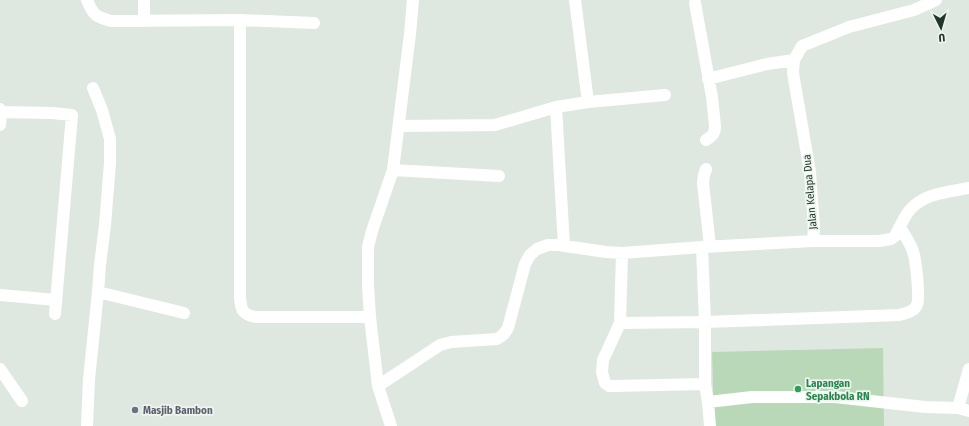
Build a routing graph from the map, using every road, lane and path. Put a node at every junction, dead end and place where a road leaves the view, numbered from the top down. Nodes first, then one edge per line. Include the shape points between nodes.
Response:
1 (87, 0) edge
2 (144, 0) edge
3 (413, 0) edge
4 (575, 0) edge
5 (936, 0) edge
6 (695, 3) dead end
7 (240, 20) junction
8 (144, 21) junction
9 (314, 23) dead end
10 (794, 60) junction
11 (708, 79) junction
12 (92, 88) dead end
13 (665, 95) dead end
14 (588, 102) junction
15 (556, 107) junction
16 (1, 111) edge
17 (0, 125) edge
18 (399, 126) junction
19 (706, 140) dead end
20 (706, 169) dead end
21 (393, 170) junction
22 (499, 176) dead end
23 (966, 188) edge
24 (900, 227) junction
25 (813, 241) junction
26 (564, 246) junction
27 (706, 247) junction
28 (622, 253) junction
29 (98, 292) junction
30 (0, 295) edge
31 (56, 300) junction
32 (55, 314) dead end
33 (184, 314) dead end
34 (370, 317) junction
35 (705, 322) junction
36 (620, 323) junction
37 (0, 369) edge
38 (969, 369) edge
39 (705, 384) junction
40 (378, 386) junction
41 (22, 401) dead end
42 (708, 402) junction
43 (963, 409) edge
44 (87, 426) edge
45 (391, 426) edge
46 (710, 426) edge

1 - 8 street via 98,17 111,21
2 - 8 street
3 - 18 street
4 - 14 street
5 - 10 street via 914,10 849,27 818,39 802,46
6 - 11 street
7 - 8 street
7 - 9 street
7 - 34 street via 242,311 255,317
10 - 11 street
10 - 25 street, Jalan Kelapa Dua via 794,79 810,172
11 - 19 street via 715,130 714,135
12 - 29 street via 102,110 110,139 110,170
13 - 14 street
14 - 15 street
15 - 18 street via 495,125
15 - 26 street
16 - 17 street
16 - 31 street via 72,115
18 - 21 street
20 - 27 street via 703,183
21 - 22 street
21 - 34 street via 368,247
23 - 24 street via 922,199 909,211
24 - 25 street via 891,239 879,241
24 - 35 street via 914,255 919,298 912,311 899,315
25 - 27 street, Jalan Kelapa Dua
26 - 28 street, Jalan Kelapa Dua
26 - 40 street, Jalan Kelapa Dua via 537,248 530,255 525,264 506,333 497,339 440,345
27 - 28 street, Jalan Kelapa Dua
27 - 35 street
28 - 36 street
29 - 33 street
29 - 44 street
30 - 31 street
31 - 32 street
34 - 40 street
35 - 36 street
35 - 39 street
36 - 39 street via 603,360 602,372 608,386
37 - 41 street
38 - 43 street
39 - 42 street
40 - 45 street
42 - 43 street via 752,397 835,397
42 - 46 street

